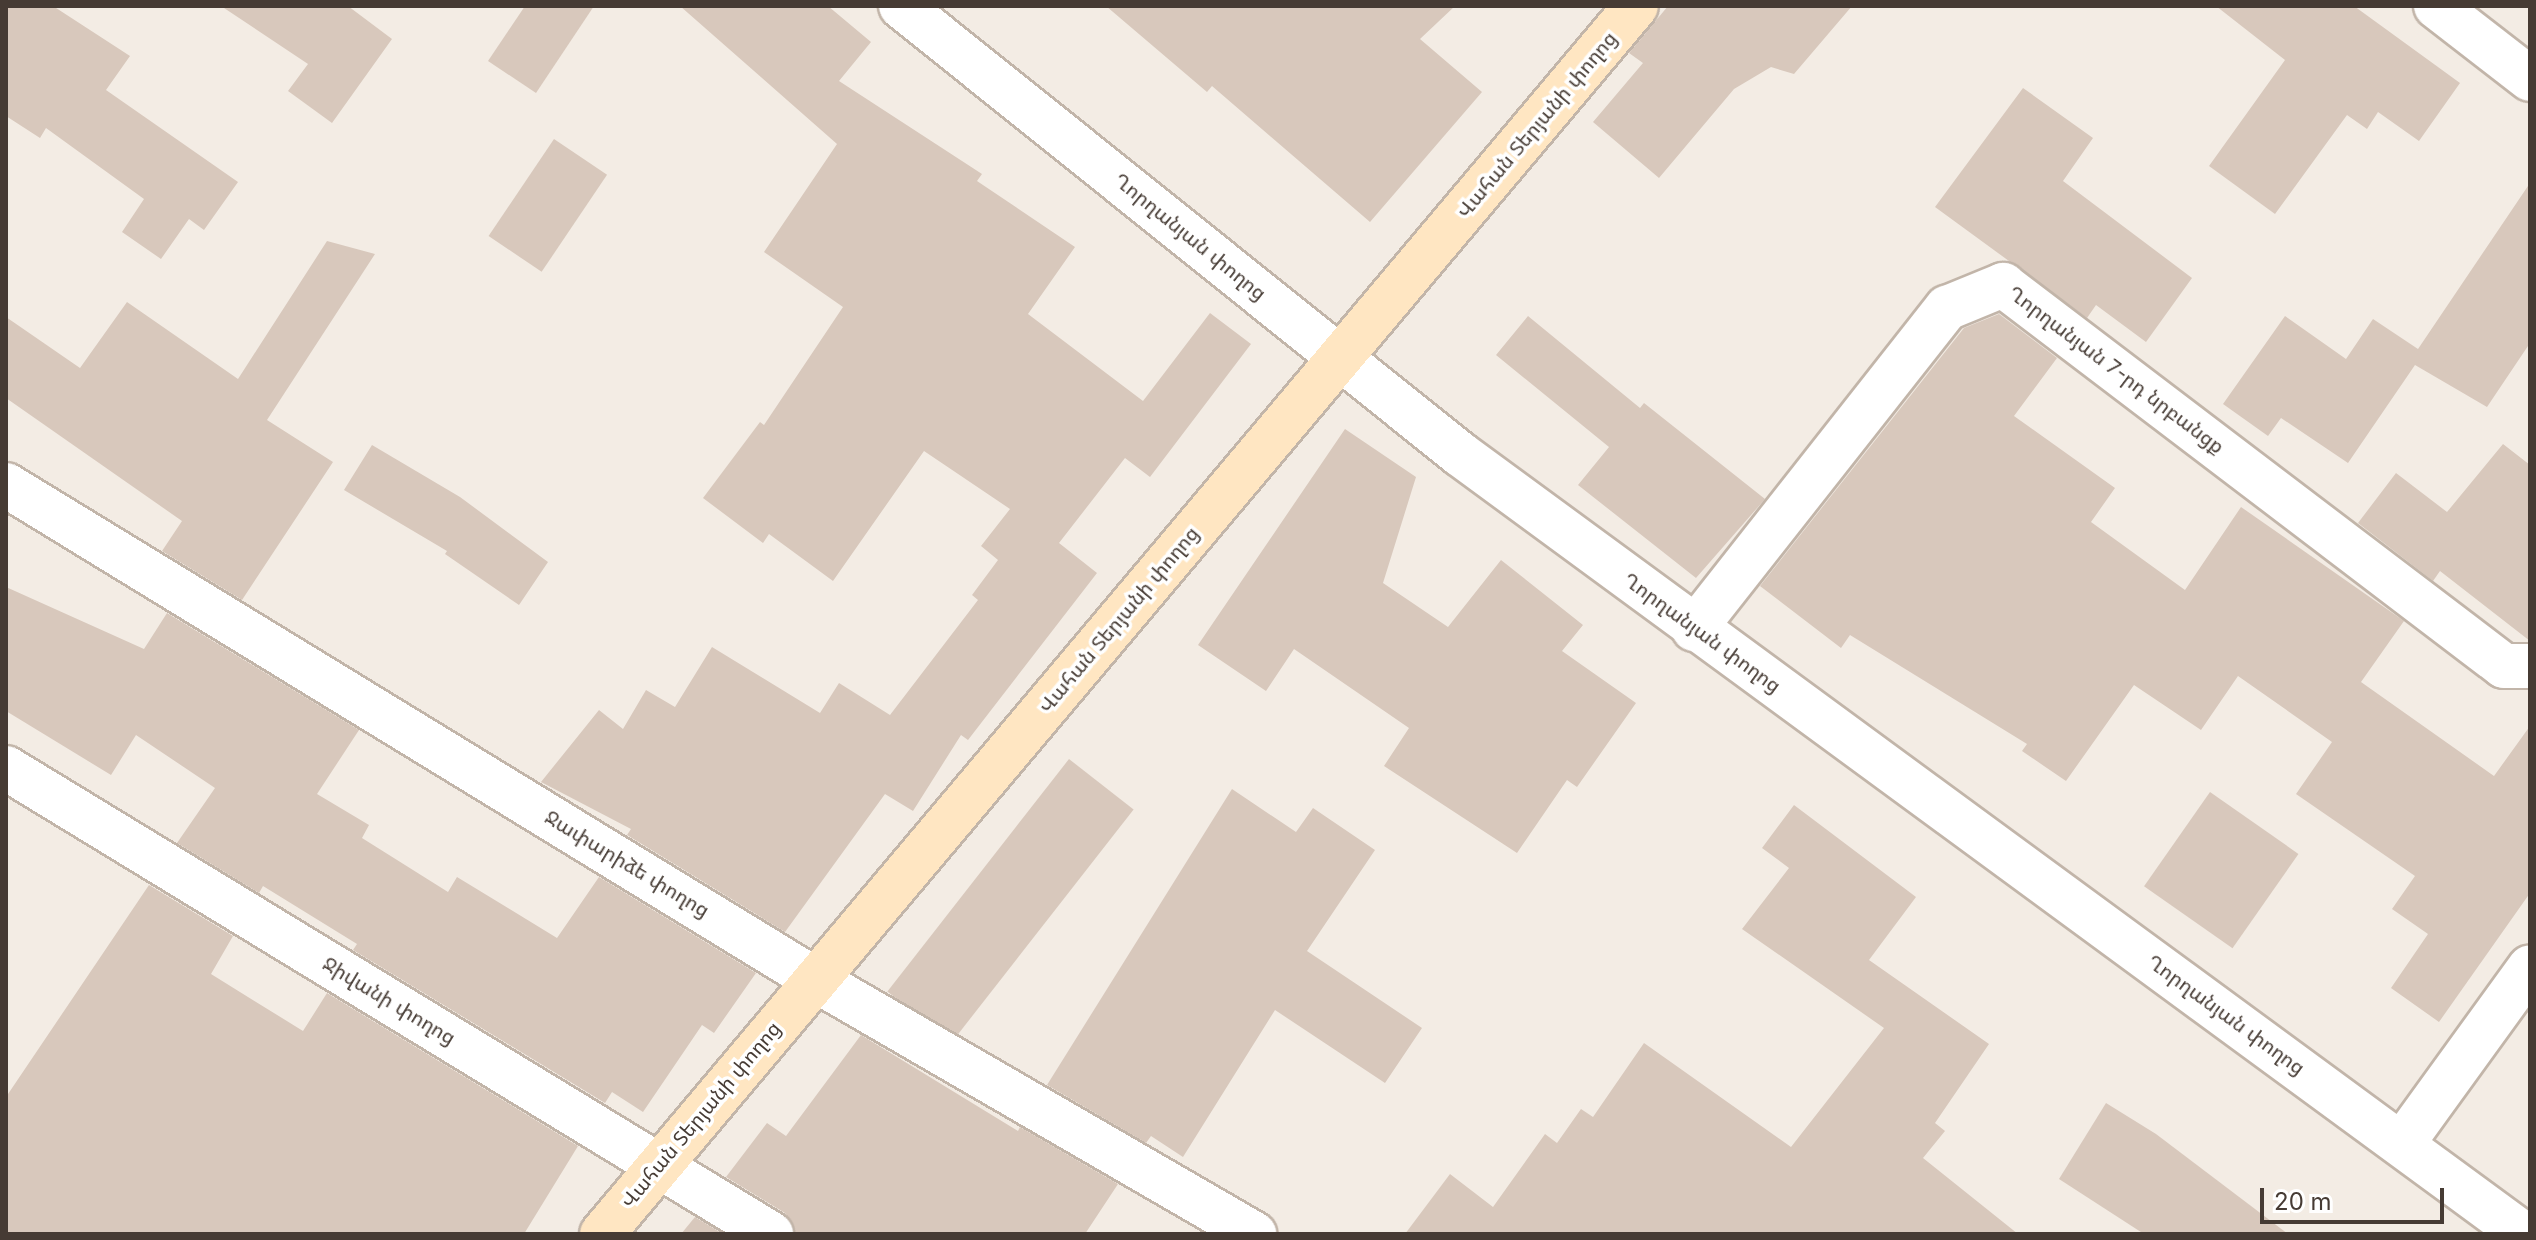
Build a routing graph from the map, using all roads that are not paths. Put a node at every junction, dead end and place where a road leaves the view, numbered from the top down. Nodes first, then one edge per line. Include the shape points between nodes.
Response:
1 (901, 6) edge
2 (1636, 6) edge
3 (2436, 6) edge
4 (2530, 79) edge
5 (1342, 358) junction
6 (6, 485) edge
7 (1694, 629) junction
8 (2530, 666) edge
9 (6, 768) edge
10 (2530, 967) edge
11 (814, 979) junction
12 (2402, 1144) junction
13 (659, 1166) junction
14 (602, 1234) edge
15 (771, 1234) edge
16 (1254, 1234) edge
17 (2523, 1234) edge

1 - 5 street, Ղորղանյան փողոց
2 - 5 street, Վահան Տերյանի փողոց
3 - 4 street
5 - 7 street, Ղորղանյան փողոց
5 - 11 street, Վահան Տերյանի փողոց
6 - 11 street, Ջափարիձե փողոց
7 - 8 street, Ղորղանյան 7-րդ նրբանցք via 1947,308 2003,285 2504,666
7 - 12 street, Ղորղանյան փողոց
9 - 13 street, Ջիվանի փողոց
10 - 12 street
11 - 13 street, Վահան Տերյանի փողոց
11 - 16 street, Ջափարիձե փողոց
12 - 17 street, Ղորղանյան փողոց
13 - 14 street, Վահան Տերյանի փողոց
13 - 15 street, Ջիվանի փողոց

